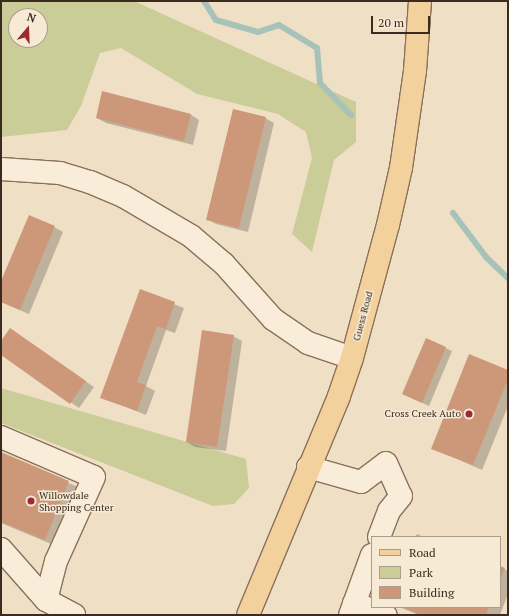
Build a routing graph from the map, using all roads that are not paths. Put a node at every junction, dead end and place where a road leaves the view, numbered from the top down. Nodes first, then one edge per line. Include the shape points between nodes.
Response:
1 (420, 1) edge
2 (1, 169) edge
3 (352, 358) junction
4 (1, 437) edge
5 (308, 467) junction
6 (379, 536) edge
7 (1, 548) edge
8 (371, 558) edge
9 (46, 600) junction
10 (352, 609) edge
11 (74, 615) edge
12 (248, 615) edge
13 (386, 615) edge

1 - 3 main road, Guess Road via 415,71 401,168
2 - 3 lane via 60,173 123,196 191,236 224,264 273,319 308,343
3 - 5 main road, Guess Road via 339,396
4 - 9 lane via 94,477 56,561
5 - 6 lane via 361,482 386,464 401,496 389,512
5 - 12 main road, Guess Road
7 - 9 lane
8 - 10 lane
9 - 11 lane
10 - 13 lane

